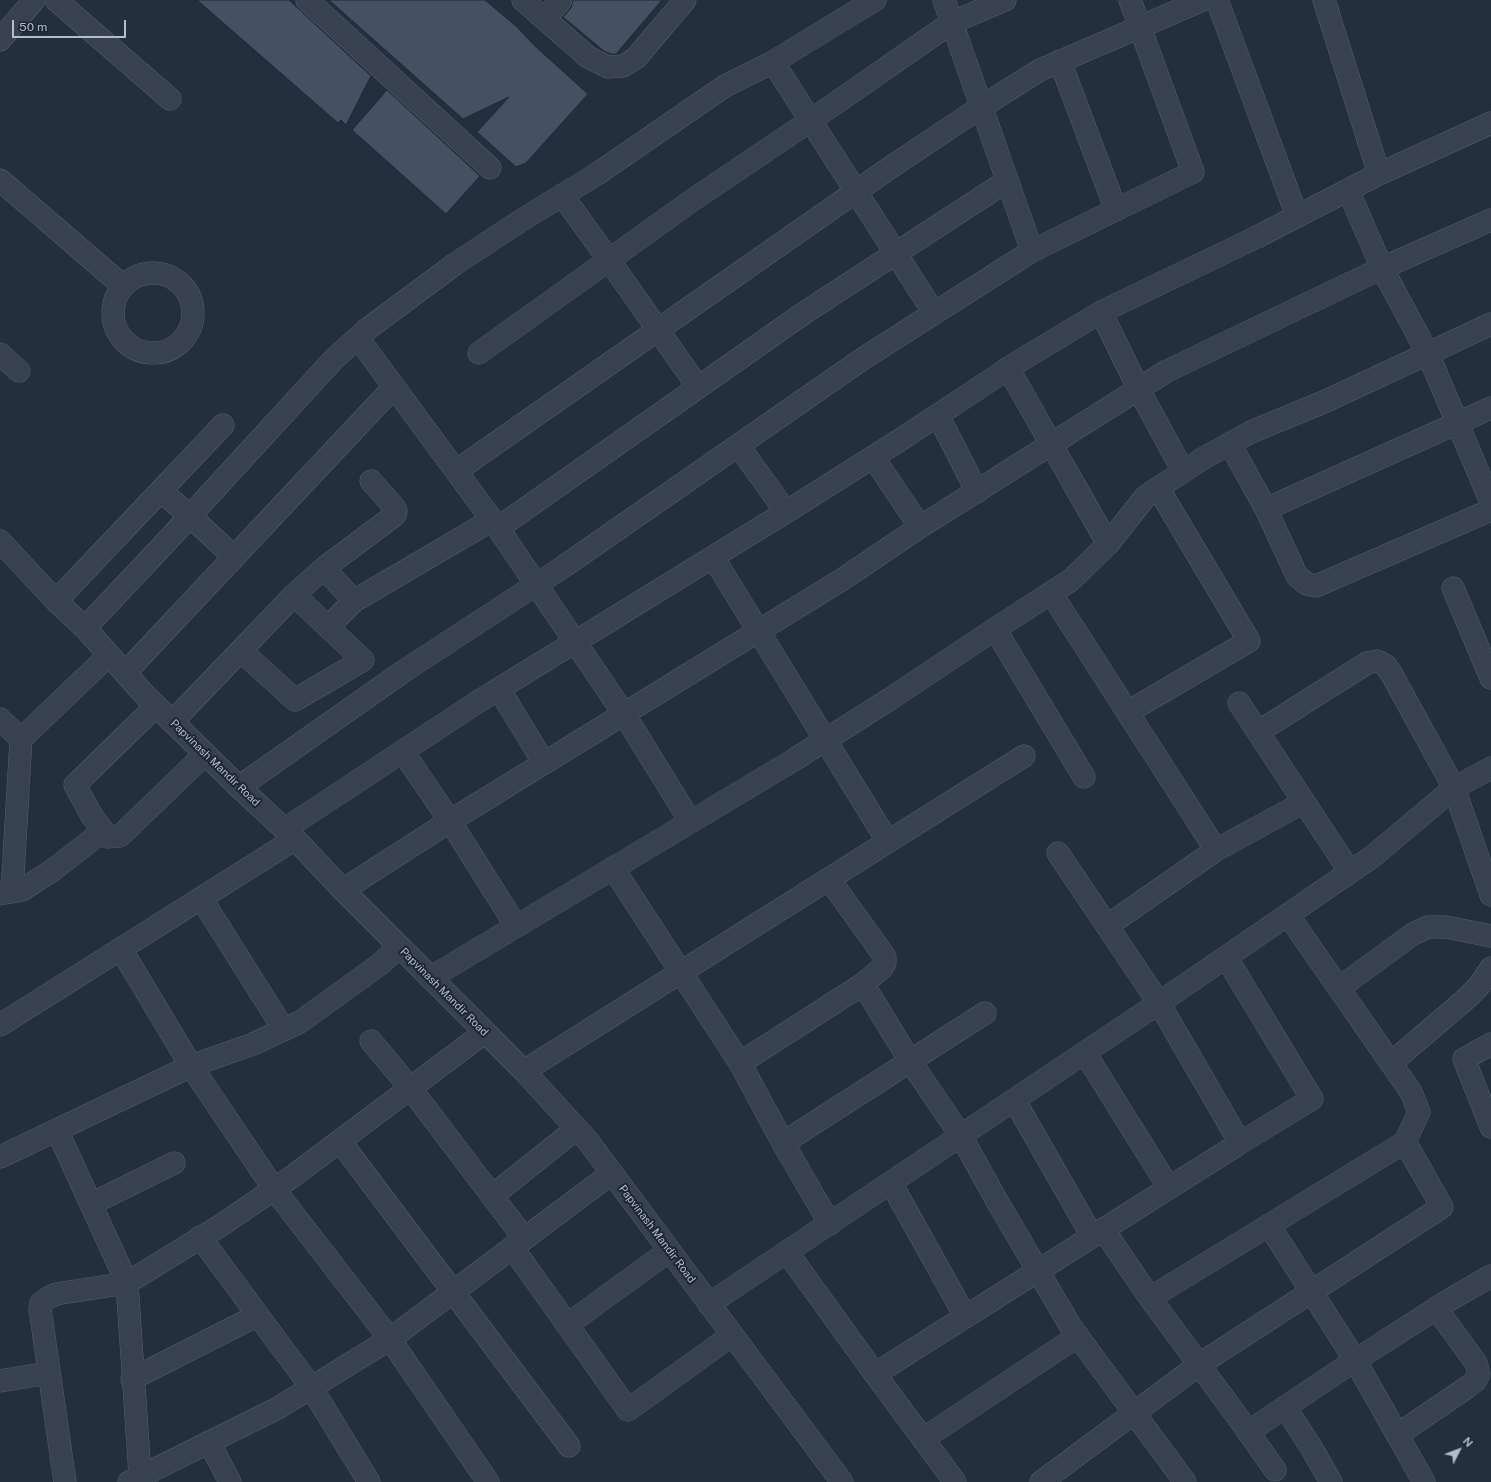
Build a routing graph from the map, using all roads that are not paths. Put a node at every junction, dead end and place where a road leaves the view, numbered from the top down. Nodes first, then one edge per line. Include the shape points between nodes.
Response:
1 (34, 0) edge
2 (56, 0) edge
3 (307, 0) edge
4 (523, 0) edge
5 (561, 0) edge
6 (685, 0) edge
7 (875, 0) edge
8 (944, 0) edge
9 (1005, 0) edge
10 (1130, 0) edge
11 (1203, 0) edge
12 (1216, 0) edge
13 (1324, 0) edge
14 (545, 19) junction
15 (951, 23) junction
16 (1141, 26) junction
17 (0, 40) edge
18 (1060, 61) junction
19 (774, 62) junction
20 (170, 99) dead end
21 (981, 107) junction
22 (811, 120) junction
23 (1491, 123) edge
24 (490, 168) dead end
25 (1379, 174) junction
26 (0, 180) edge
27 (1007, 181) junction
28 (1348, 190) junction
29 (856, 191) junction
30 (562, 195) junction
31 (1116, 210) junction
32 (1297, 216) junction
33 (1491, 220) edge
34 (1032, 251) junction
35 (896, 253) junction
36 (609, 260) junction
37 (1382, 268) junction
38 (123, 286) dead end
39 (1101, 312) junction
40 (934, 313) junction
41 (1491, 324) edge
42 (658, 330) junction
43 (358, 338) junction
44 (479, 353) dead end
45 (0, 354) edge
46 (1428, 354) junction
47 (1008, 368) junction
48 (19, 371) dead end
49 (394, 387) junction
50 (698, 387) junction
51 (1139, 390) junction
52 (1491, 408) edge
53 (938, 415) junction
54 (1457, 423) junction
55 (223, 425) dead end
56 (1230, 444) junction
57 (738, 445) junction
58 (1052, 445) junction
59 (873, 457) junction
60 (456, 471) junction
61 (1183, 471) junction
62 (371, 480) dead end
63 (1158, 488) junction
64 (161, 491) junction
65 (977, 492) junction
66 (1491, 502) edge
67 (1266, 509) junction
68 (1491, 510) edge
69 (786, 512) junction
70 (190, 516) junction
71 (495, 524) junction
72 (920, 527) junction
73 (0, 541) edge
74 (1108, 544) junction
75 (234, 557) junction
76 (713, 557) junction
77 (324, 568) junction
78 (536, 584) junction
79 (1453, 588) dead end
80 (1051, 593) junction
81 (294, 595) junction
82 (56, 601) junction
83 (354, 601) junction
84 (328, 627) junction
85 (85, 628) junction
86 (995, 629) junction
87 (759, 631) junction
88 (575, 642) junction
89 (241, 651) junction
90 (109, 655) junction
91 (125, 673) junction
92 (1491, 678) edge
93 (499, 689) junction
94 (1239, 703) dead end
95 (156, 706) junction
96 (1128, 712) junction
97 (624, 714) junction
98 (0, 719) edge
99 (172, 722) junction
100 (1258, 732) junction
101 (21, 739) junction
102 (825, 740) junction
103 (402, 752) junction
104 (205, 754) junction
105 (1024, 756) dead end
106 (544, 763) junction
107 (1491, 768) edge
108 (1084, 778) dead end
109 (239, 787) junction
110 (1454, 788) junction
111 (1304, 802) junction
112 (450, 821) junction
113 (690, 821) junction
114 (103, 831) junction
115 (290, 834) junction
116 (888, 842) junction
117 (1216, 850) junction
118 (1058, 853) dead end
119 (613, 868) junction
120 (1350, 872) junction
121 (829, 879) junction
122 (343, 890) junction
123 (6, 893) edge
124 (1491, 895) edge
125 (201, 898) junction
126 (1288, 915) junction
127 (516, 926) junction
128 (1107, 926) junction
129 (1491, 936) edge
130 (399, 947) junction
131 (121, 949) junction
132 (1226, 957) junction
133 (1491, 968) edge
134 (681, 972) junction
135 (430, 978) junction
136 (863, 984) junction
137 (1339, 988) junction
138 (1159, 1003) junction
139 (985, 1013) dead end
140 (0, 1025) edge
141 (284, 1030) junction
142 (484, 1033) junction
143 (371, 1041) dead end
144 (1491, 1044) edge
145 (1085, 1053) junction
146 (910, 1061) junction
147 (740, 1063) junction
148 (1391, 1063) junction
149 (192, 1066) junction
150 (524, 1071) junction
151 (411, 1089) junction
152 (1015, 1101) junction
153 (1491, 1124) edge
154 (576, 1129) junction
155 (57, 1130) junction
156 (962, 1136) junction
157 (340, 1141) junction
158 (1406, 1142) junction
159 (783, 1143) junction
160 (1240, 1143) junction
161 (0, 1157) edge
162 (174, 1163) dead end
163 (612, 1173) junction
164 (891, 1183) junction
165 (1169, 1188) junction
166 (274, 1189) junction
167 (492, 1196) junction
168 (90, 1204) junction
169 (830, 1224) junction
170 (1269, 1225) junction
171 (1098, 1233) junction
172 (200, 1237) junction
173 (518, 1243) junction
174 (670, 1251) junction
175 (788, 1252) junction
176 (1038, 1270) junction
177 (1491, 1276) edge
178 (126, 1283) junction
179 (453, 1292) junction
180 (1311, 1292) junction
181 (1150, 1298) junction
182 (709, 1304) junction
183 (1436, 1308) junction
184 (258, 1315) junction
185 (965, 1316) junction
186 (567, 1325) junction
187 (732, 1336) junction
188 (1078, 1336) junction
189 (390, 1339) junction
190 (1355, 1360) junction
191 (1200, 1364) junction
192 (49, 1373) junction
193 (874, 1374) junction
194 (132, 1379) junction
195 (0, 1381) edge
196 (311, 1387) junction
197 (1285, 1407) junction
198 (1134, 1414) junction
199 (1248, 1432) junction
200 (1397, 1435) junction
201 (923, 1439) junction
202 (208, 1442) junction
203 (568, 1446) dead end
204 (1274, 1470) dead end
205 (134, 1479) edge
206 (833, 1479) edge
207 (65, 1482) edge
208 (230, 1482) edge
209 (369, 1482) edge
210 (488, 1482) edge
211 (955, 1482) edge
212 (1041, 1482) edge
213 (1185, 1482) edge
214 (1330, 1482) edge
215 (1424, 1482) edge

1 - 17 street
2 - 20 street
3 - 24 street
4 - 14 street
5 - 14 street
6 - 14 street via 636,58 623,66 608,67 588,57
7 - 19 street
8 - 15 street
9 - 15 street
10 - 16 street
11 - 16 street
12 - 32 street
13 - 25 street
15 - 21 street
15 - 22 street
16 - 18 street
16 - 31 street via 1193,172
18 - 21 street via 1040,70
18 - 31 street
19 - 22 street
19 - 30 street via 726,86
21 - 27 street
21 - 29 street
22 - 29 street
22 - 36 street
23 - 25 street
25 - 28 street
26 - 38 street
27 - 34 street
27 - 35 street
28 - 32 street
28 - 37 street
29 - 35 street
29 - 42 street
30 - 36 street
30 - 43 street via 456,264
31 - 34 street
32 - 39 street
33 - 37 street
34 - 40 street
35 - 40 street
35 - 50 street
36 - 42 street
36 - 44 street
37 - 46 street
37 - 51 street via 1168,371
39 - 47 street
39 - 51 street
40 - 57 street
41 - 46 street
42 - 50 street
42 - 60 street
43 - 49 street
43 - 70 street via 334,359
45 - 48 street
46 - 54 street
46 - 56 street via 1251,432
47 - 53 street
47 - 58 street
49 - 60 street
49 - 75 street
50 - 71 street
51 - 58 street
51 - 61 street
52 - 54 street
53 - 59 street
53 - 65 street
54 - 66 street
54 - 67 street
55 - 64 street
56 - 61 street
56 - 67 street
57 - 69 street
57 - 78 street
58 - 65 street
58 - 74 street
59 - 69 street
59 - 72 street
60 - 71 street
61 - 63 street
62 - 77 street via 394,507 394,515
63 - 74 street via 1146,496
63 - 96 street via 1249,641
64 - 70 street
64 - 82 street
65 - 72 street
67 - 68 street via 1297,576 1306,584 1316,586
69 - 76 street
70 - 75 street
70 - 85 street
71 - 78 street
71 - 83 street
72 - 87 street
73 - 82 street, Papvinash Mandir Road
74 - 80 street via 1071,580
75 - 91 street
76 - 87 street
76 - 88 street
77 - 81 street
77 - 83 street
78 - 88 street
78 - 109 street via 404,671
79 - 92 street
80 - 86 street
80 - 96 street
81 - 84 street
81 - 89 street
82 - 85 street, Papvinash Mandir Road
83 - 84 street
84 - 89 street via 363,660 295,700
85 - 90 street, Papvinash Mandir Road
86 - 102 street
86 - 108 street
87 - 97 street
87 - 102 street
88 - 93 street
88 - 97 street
89 - 99 street
90 - 91 street, Papvinash Mandir Road
90 - 101 street
91 - 95 street, Papvinash Mandir Road
93 - 103 street
93 - 106 street
94 - 100 street
95 - 99 street, Papvinash Mandir Road
95 - 114 street via 74,785
96 - 117 street
97 - 106 street
97 - 113 street
98 - 101 street
99 - 104 street, Papvinash Mandir Road
100 - 110 street via 1367,663 1377,662 1385,665 1391,673
100 - 111 street
101 - 123 street
102 - 113 street
102 - 116 street
103 - 112 street
103 - 115 street
104 - 109 street, Papvinash Mandir Road
104 - 114 street via 120,836 108,837
105 - 116 street
106 - 112 street
107 - 110 street
109 - 115 street, Papvinash Mandir Road
110 - 120 street via 1372,857
110 - 124 street
111 - 117 street
111 - 120 street
112 - 122 street
112 - 127 street
113 - 119 street
114 - 123 street via 53,870 22,890
115 - 122 street, Papvinash Mandir Road
115 - 125 street
116 - 121 street
117 - 128 street
118 - 128 street
119 - 127 street
119 - 134 street
120 - 126 street
121 - 134 street
121 - 136 street via 885,957 882,968
122 - 130 street, Papvinash Mandir Road
125 - 131 street
125 - 141 street
126 - 132 street
126 - 137 street
127 - 135 street
128 - 138 street
129 - 137 street via 1446,927 1428,927 1413,934
130 - 135 street, Papvinash Mandir Road
130 - 141 street via 336,997
131 - 140 street
131 - 149 street
132 - 138 street
132 - 160 street via 1312,1099
133 - 148 street via 1466,999
134 - 147 street
134 - 150 street
135 - 142 street, Papvinash Mandir Road
136 - 146 street
136 - 147 street
137 - 148 street
138 - 145 street
138 - 160 street
139 - 146 street
141 - 149 street
142 - 150 street, Papvinash Mandir Road
142 - 151 street
143 - 151 street
144 - 153 street via 1464,1058
145 - 152 street
145 - 165 street
146 - 156 street
146 - 159 street
147 - 159 street
148 - 158 street via 1410,1092 1419,1112
149 - 155 street
149 - 166 street
150 - 154 street, Papvinash Mandir Road
151 - 157 street
151 - 167 street
152 - 156 street
152 - 171 street
154 - 163 street, Papvinash Mandir Road
154 - 167 street
155 - 161 street
155 - 168 street
156 - 164 street
156 - 176 street
157 - 166 street
157 - 179 street
158 - 170 street
158 - 180 street via 1442,1208
159 - 169 street
160 - 165 street
162 - 168 street
163 - 173 street
163 - 174 street, Papvinash Mandir Road
164 - 169 street
164 - 185 street
165 - 171 street
166 - 172 street
166 - 189 street
167 - 173 street
168 - 178 street
169 - 175 street
170 - 180 street
170 - 181 street
171 - 176 street
171 - 181 street
172 - 178 street
172 - 184 street
173 - 179 street
173 - 186 street
174 - 182 street, Papvinash Mandir Road
174 - 186 street
175 - 182 street
175 - 193 street
176 - 185 street
176 - 188 street
177 - 183 street
178 - 192 street via 56,1294 41,1303
178 - 194 street
179 - 189 street
179 - 203 street
180 - 190 street
180 - 191 street
181 - 191 street
182 - 187 street, Papvinash Mandir Road
183 - 190 street
183 - 200 street via 1476,1363 1479,1374 1469,1386
184 - 194 street
184 - 196 street
185 - 193 street
186 - 187 street via 628,1410
187 - 206 street, Papvinash Mandir Road
188 - 198 street
188 - 201 street
189 - 196 street
189 - 210 street
190 - 197 street
190 - 200 street
191 - 198 street
191 - 199 street
192 - 195 street
192 - 207 street
193 - 201 street
194 - 205 street
196 - 202 street via 278,1408
196 - 209 street
197 - 199 street
197 - 214 street
198 - 212 street
198 - 213 street
199 - 204 street
200 - 215 street
201 - 211 street
202 - 205 street
202 - 208 street

